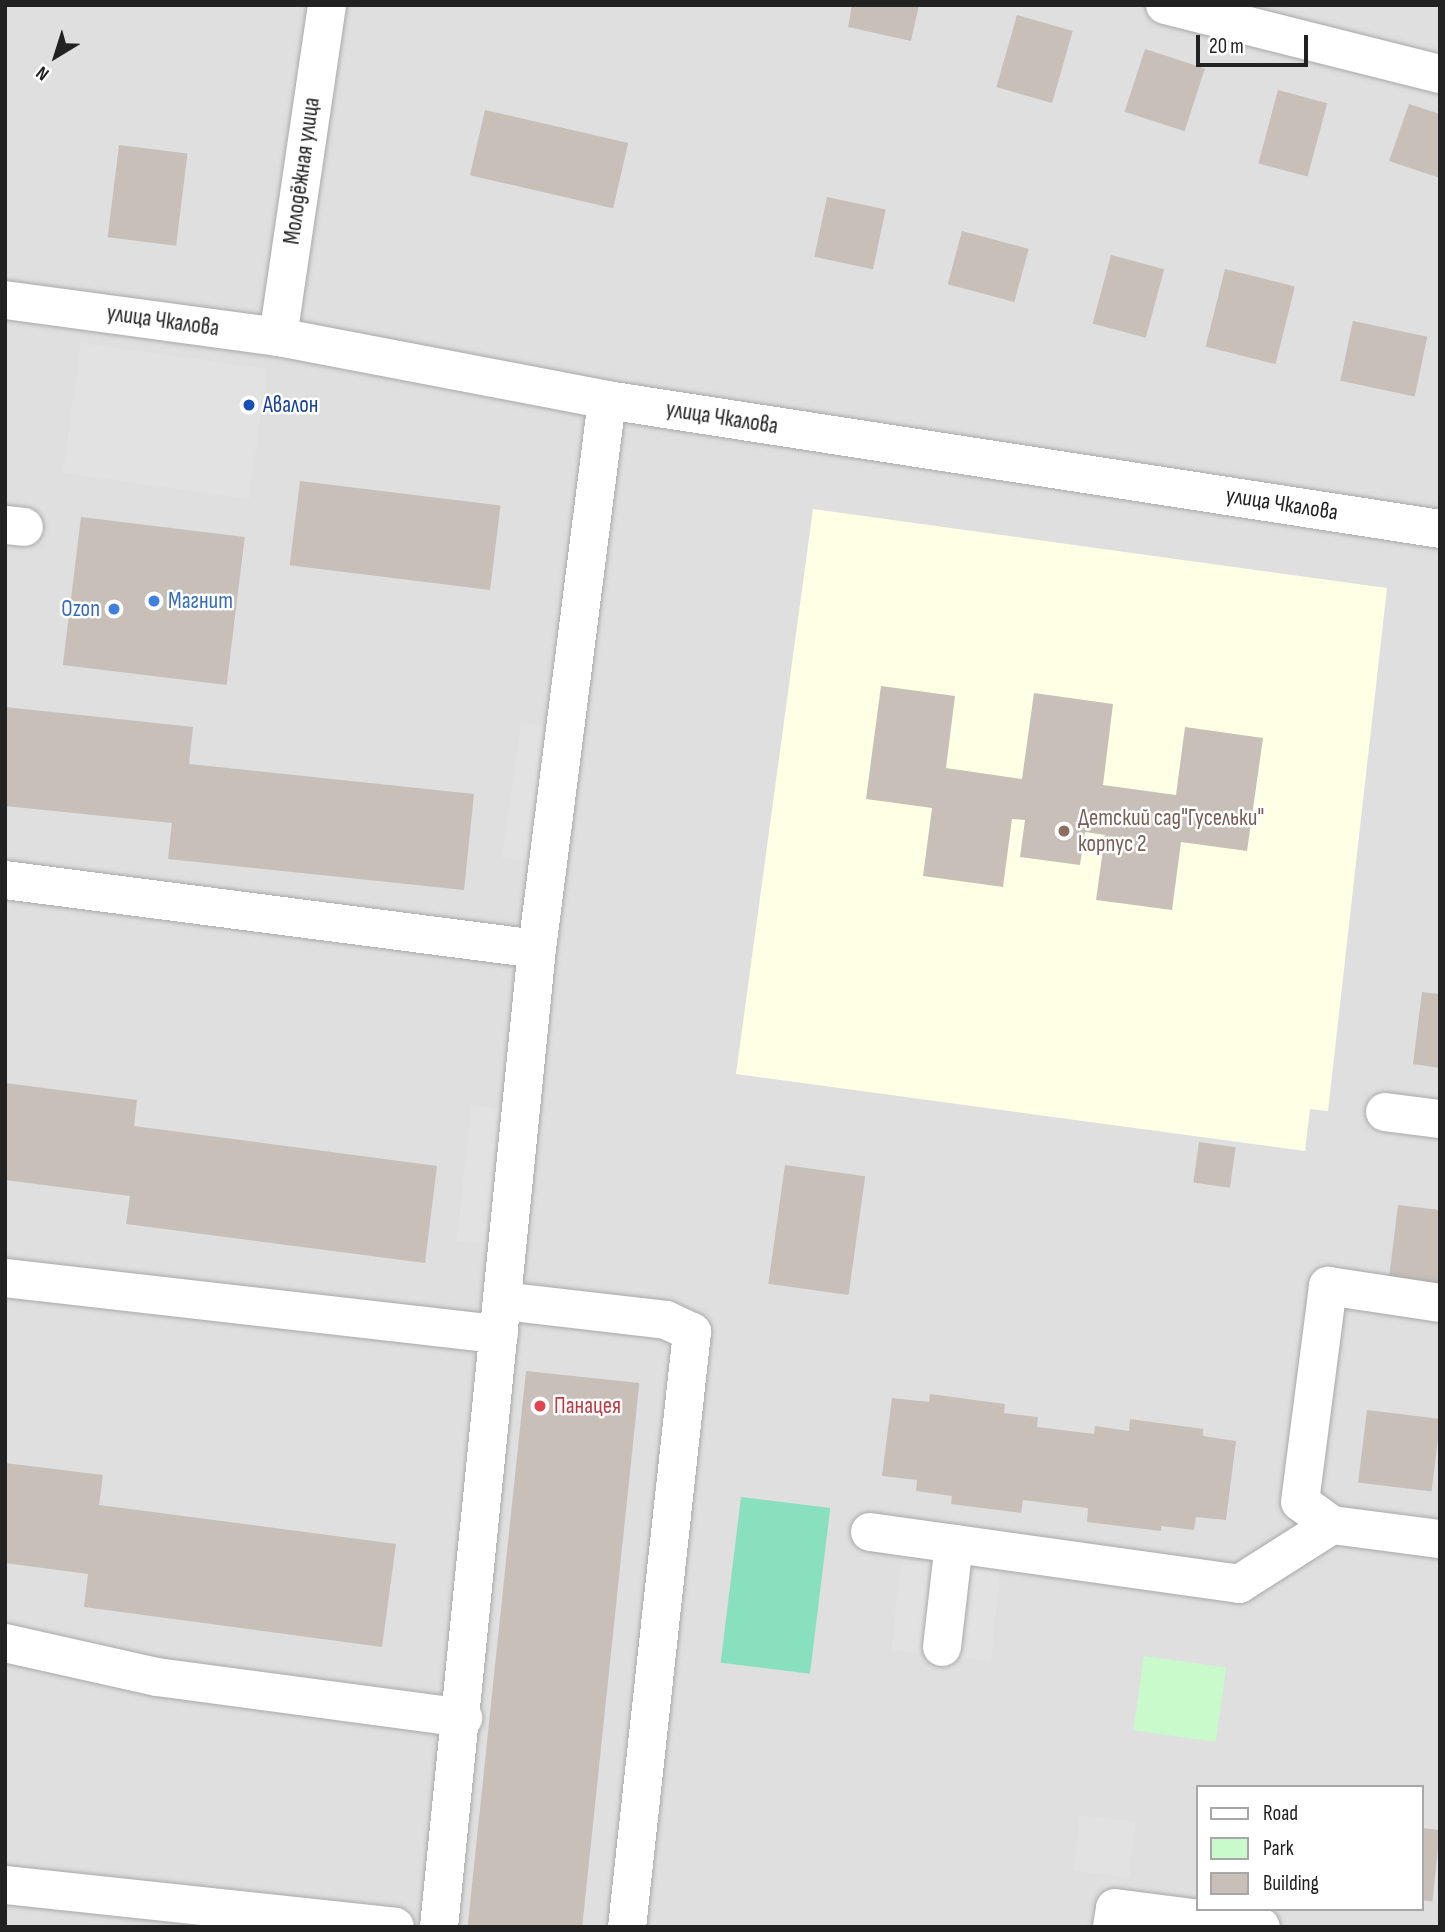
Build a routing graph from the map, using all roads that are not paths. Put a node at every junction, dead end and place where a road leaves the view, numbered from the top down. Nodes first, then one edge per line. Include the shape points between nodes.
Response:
1 (327, 5) edge
2 (1165, 5) edge
3 (1440, 74) edge
4 (5, 300) edge
5 (278, 337) junction
6 (607, 400) junction
7 (1440, 529) edge
8 (5, 880) edge
9 (537, 949) junction
10 (1385, 1112) dead end
11 (1440, 1119) edge
12 (5, 1278) edge
13 (1440, 1303) edge
14 (501, 1318) junction
15 (1300, 1502) junction
16 (1332, 1525) junction
17 (870, 1532) dead end
18 (1440, 1539) edge
19 (954, 1544) junction
20 (1295, 1549) junction
21 (5, 1643) edge
22 (942, 1647) dead end
23 (463, 1718) junction
24 (5, 1885) edge
25 (395, 1927) edge
26 (439, 1927) edge
27 (627, 1927) edge
28 (1112, 1927) edge
29 (1261, 1927) edge

1 - 5 street, Молодёжная улица
2 - 3 street
4 - 5 street, улица Чкалова
5 - 6 street, улица Чкалова
6 - 7 street, улица Чкалова
6 - 9 street
8 - 9 street
9 - 14 street
10 - 11 street
12 - 14 street
13 - 15 street via 1328,1286
14 - 23 street
14 - 27 street via 666,1320 692,1332
15 - 16 street
15 - 20 street
16 - 18 street
16 - 20 street
17 - 19 street
19 - 20 street via 1239,1584
19 - 22 street
21 - 23 street via 157,1677
23 - 26 street
24 - 25 street
28 - 29 street via 1115,1908

